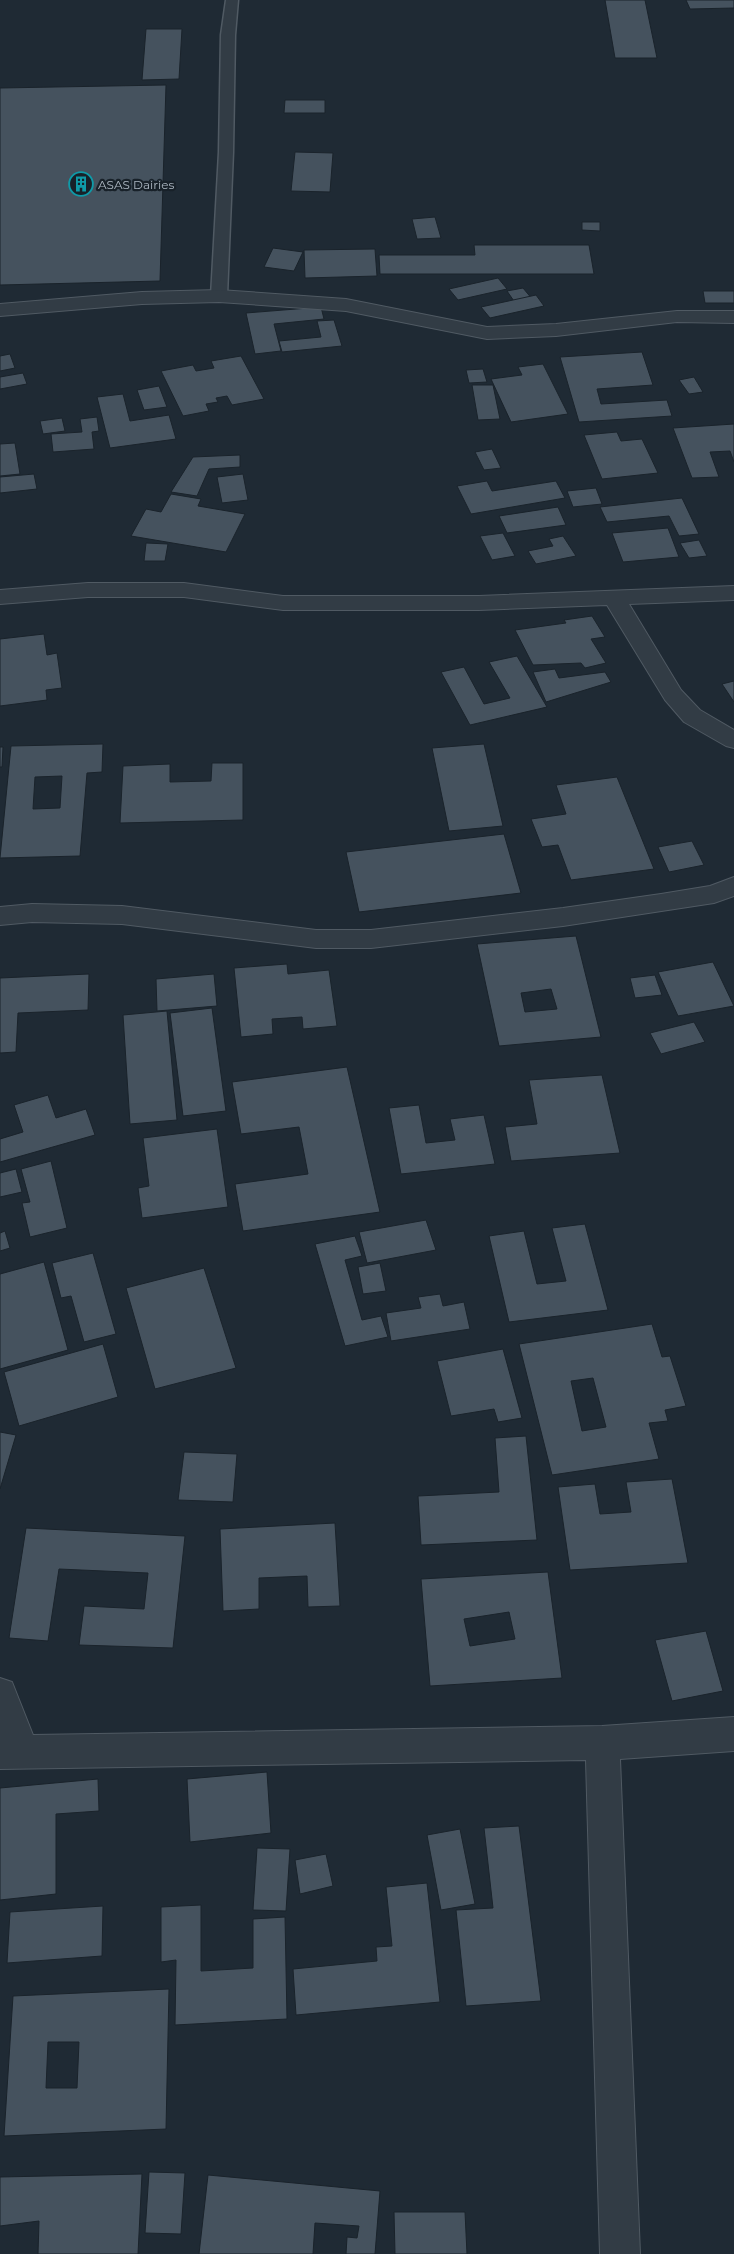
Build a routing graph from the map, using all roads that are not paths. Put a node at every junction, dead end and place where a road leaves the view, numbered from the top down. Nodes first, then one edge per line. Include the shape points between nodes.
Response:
1 (232, 0) edge
2 (219, 296) junction
3 (0, 310) edge
4 (734, 317) edge
5 (734, 593) edge
6 (0, 597) edge
7 (614, 598) junction
8 (734, 740) edge
9 (734, 886) edge
10 (0, 916) edge
11 (0, 1694) edge
12 (734, 1734) edge
13 (602, 1743) junction
14 (11, 1752) edge
15 (620, 2254) edge

1 - 2 lane
2 - 3 street via 142,298
2 - 4 street via 346,305 487,333 540,332 670,317
5 - 7 street
6 - 7 street via 88,590 184,590 283,603 479,603
7 - 8 street via 673,695 692,716
9 - 10 street via 714,894 582,914 371,939 316,939 106,914
11 - 14 street
12 - 13 street
13 - 14 street
13 - 15 street

